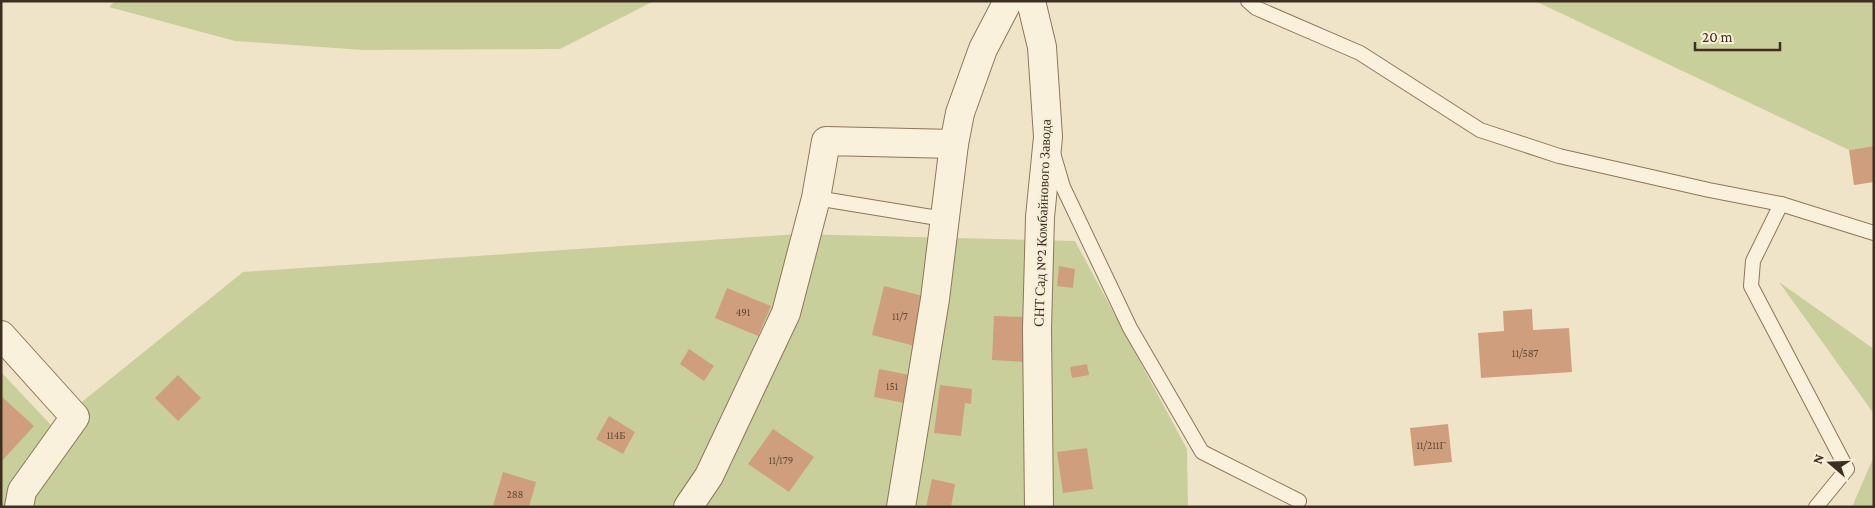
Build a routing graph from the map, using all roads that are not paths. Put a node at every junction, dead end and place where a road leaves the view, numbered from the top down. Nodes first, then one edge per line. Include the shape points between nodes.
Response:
1 (1008, 1) edge
2 (1031, 1) edge
3 (1248, 1) edge
4 (1048, 137) junction
5 (954, 144) junction
6 (816, 198) junction
7 (1781, 204) junction
8 (944, 219) junction
9 (1874, 233) edge
10 (1, 334) edge
11 (1299, 501) dead end
12 (19, 507) edge
13 (688, 507) edge
14 (901, 507) edge
15 (1039, 507) edge
16 (1816, 507) edge

1 - 5 street via 982,50 960,114
2 - 4 street, СНТ Сад №2 Комбайнового Завода via 1042,47
3 - 7 lane via 1256,8 1360,53 1480,130 1559,156
4 - 11 lane via 1063,187 1130,328 1202,452
4 - 15 street, СНТ Сад №2 Комбайнового Завода via 1040,217 1037,329
5 - 6 street via 826,141
5 - 8 street
6 - 8 lane
6 - 13 street via 786,313 709,476
7 - 9 lane
7 - 16 lane via 1754,261 1751,286 1847,469
8 - 14 street via 935,299
10 - 12 street via 75,416 22,491

